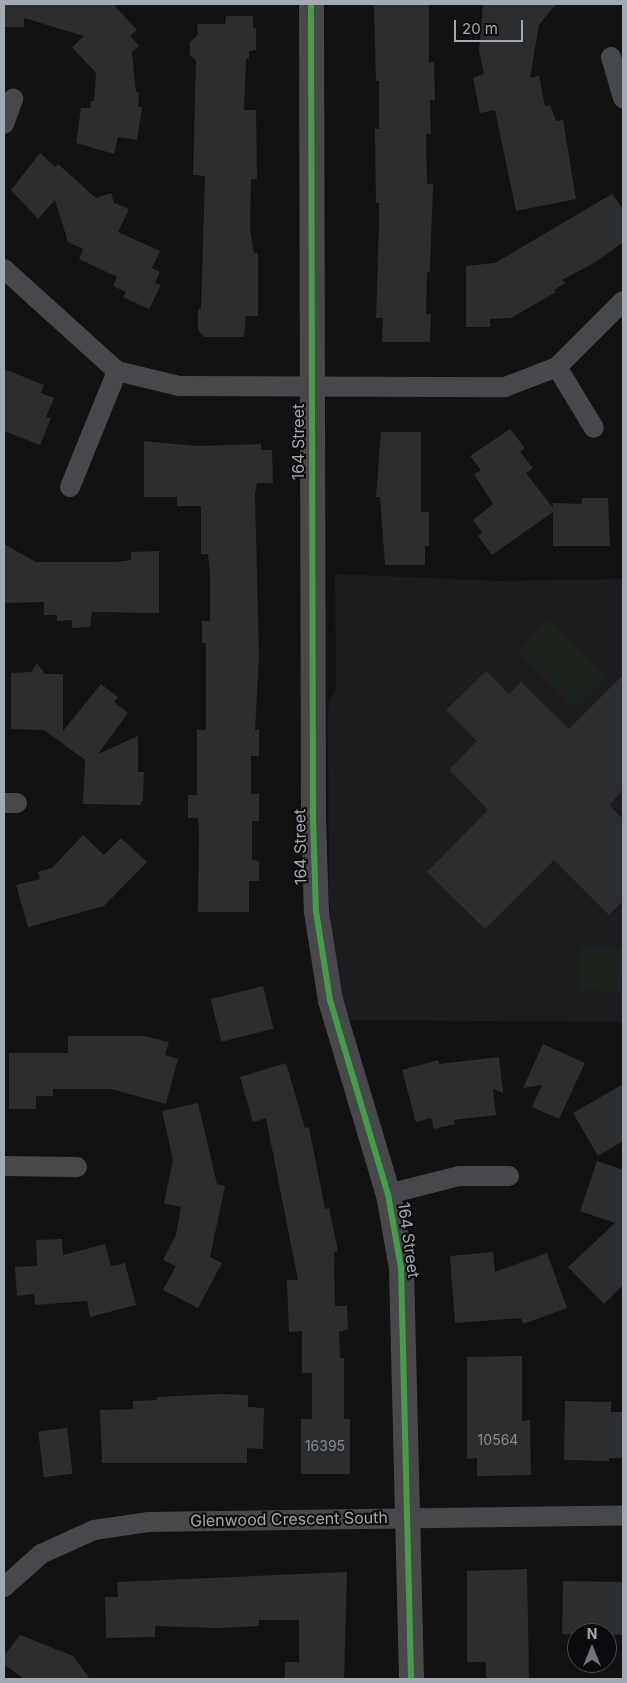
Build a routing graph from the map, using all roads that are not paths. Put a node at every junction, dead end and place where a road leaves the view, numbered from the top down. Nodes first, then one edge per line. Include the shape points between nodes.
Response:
1 (311, 4) edge
2 (611, 57) dead end
3 (623, 98) edge
4 (13, 99) dead end
5 (4, 124) edge
6 (4, 269) edge
7 (623, 301) edge
8 (557, 367) junction
9 (117, 371) junction
10 (312, 387) junction
11 (594, 428) dead end
12 (70, 487) dead end
13 (4, 1166) edge
14 (77, 1166) dead end
15 (509, 1176) dead end
16 (388, 1194) junction
17 (623, 1515) edge
18 (409, 1516) junction
19 (4, 1587) edge
20 (411, 1679) edge

1 - 10 street, 164 Street
2 - 3 street
4 - 5 street
6 - 9 street
7 - 8 street
8 - 10 street via 505,387
8 - 11 street
9 - 10 street via 179,386
9 - 12 street
10 - 16 street, 164 Street via 316,912 330,1000
13 - 14 street
15 - 16 street via 459,1176
16 - 18 street, 164 Street via 402,1268
17 - 18 street, Glenwood Crescent South
18 - 19 street, Glenwood Crescent South via 150,1522 94,1530 41,1554
18 - 20 street, 164 Street

